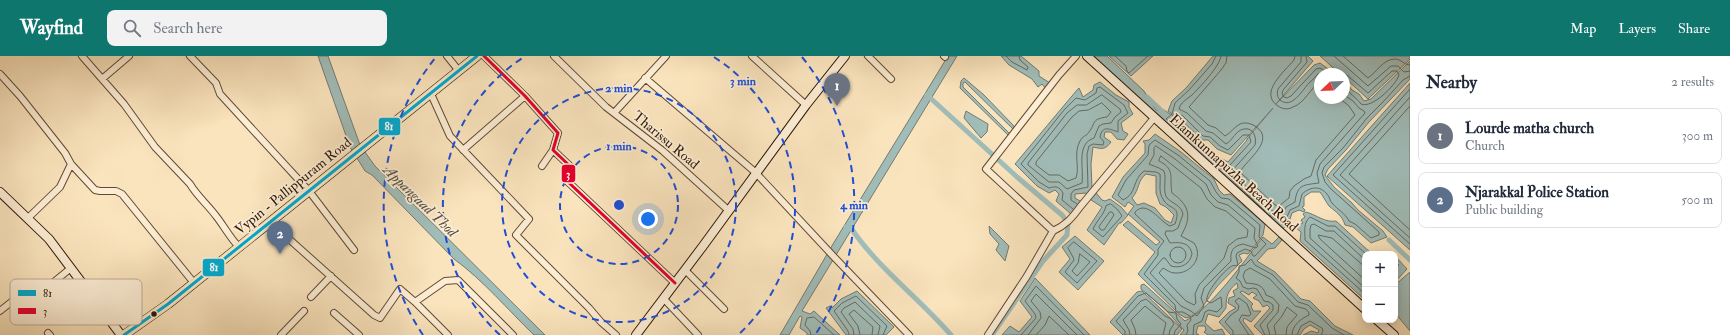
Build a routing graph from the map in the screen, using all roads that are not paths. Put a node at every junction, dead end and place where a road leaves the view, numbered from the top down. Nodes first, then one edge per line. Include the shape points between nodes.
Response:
1 (82, 56) edge
2 (129, 56) edge
3 (190, 56) edge
4 (447, 56) edge
5 (477, 56) edge
6 (484, 56) edge
7 (554, 56) edge
8 (666, 56) edge
9 (752, 56) edge
10 (845, 56) edge
11 (868, 56) edge
12 (1076, 56) edge
13 (1087, 56) edge
14 (459, 71) junction
15 (0, 74) edge
16 (645, 78) junction
17 (102, 79) junction
18 (891, 80) dead end
19 (431, 94) junction
20 (525, 96) junction
21 (806, 105) junction
22 (614, 113) junction
23 (1154, 118) junction
24 (463, 150) junction
25 (553, 150) junction
26 (71, 164) junction
27 (542, 166) dead end
28 (755, 172) junction
29 (309, 191) junction
30 (0, 192) edge
31 (728, 210) junction
32 (28, 218) junction
33 (270, 222) junction
34 (1053, 230) junction
35 (239, 247) junction
36 (354, 250) dead end
37 (71, 268) junction
38 (685, 270) junction
39 (330, 276) junction
40 (58, 279) edge
41 (80, 279) edge
42 (194, 283) junction
43 (675, 283) junction
44 (311, 297) dead end
45 (664, 299) junction
46 (415, 302) junction
47 (10, 303) edge
48 (1362, 306) edge
49 (724, 309) dead end
50 (0, 311) edge
51 (304, 311) dead end
52 (334, 313) dead end
53 (142, 322) edge
54 (1380, 323) edge
55 (115, 325) edge
56 (138, 325) edge
57 (123, 335) edge
58 (281, 335) edge
59 (359, 335) edge
60 (448, 335) edge
61 (513, 335) edge
62 (616, 335) edge
63 (636, 335) edge
64 (698, 335) edge
65 (909, 335) edge
66 (988, 335) edge
67 (1394, 335) edge

1 - 17 street
2 - 17 street
3 - 29 street via 216,83 220,94
4 - 14 street
5 - 14 main road, Vypin - Pallippuram Road
6 - 20 street
7 - 22 street, Tharissu Road
8 - 16 street
9 - 21 street
10 - 21 main road
11 - 18 street
12 - 34 street via 1059,74 986,169
13 - 23 main road, Elamkunnapuzha Beach Road
14 - 19 main road, Vypin - Pallippuram Road
15 - 26 street via 66,153
16 - 22 street
16 - 28 street
17 - 35 street
19 - 24 street via 450,136
19 - 29 main road, Vypin - Pallippuram Road
20 - 24 street
20 - 25 street via 558,133
21 - 28 main road
22 - 31 street, Tharissu Road via 663,151
23 - 34 street via 1072,218 1062,227
23 - 48 main road, Elamkunnapuzha Beach Road
24 - 62 street via 530,219 516,235
25 - 27 street
25 - 43 street via 572,168 565,179
26 - 32 street via 60,187
26 - 42 street via 95,190 116,191 122,194
28 - 31 main road
28 - 65 street
29 - 33 main road, Vypin - Pallippuram Road
29 - 36 street
30 - 32 main road
31 - 38 main road
32 - 37 main road via 49,239
33 - 35 main road, Vypin - Pallippuram Road
33 - 39 street
34 - 66 street via 1031,270
35 - 42 main road, Vypin - Pallippuram Road
37 - 40 street
37 - 41 main road
38 - 43 main road
38 - 49 street
39 - 44 street
39 - 46 street via 380,318 400,289
42 - 53 main road, Vypin - Pallippuram Road
43 - 45 main road
45 - 63 main road
45 - 64 street
46 - 60 street
46 - 61 street via 445,280 458,280
47 - 50 street
51 - 58 street
52 - 59 street
54 - 67 main road
55 - 57 main road
56 - 57 main road, Vypin - Pallippuram Road

